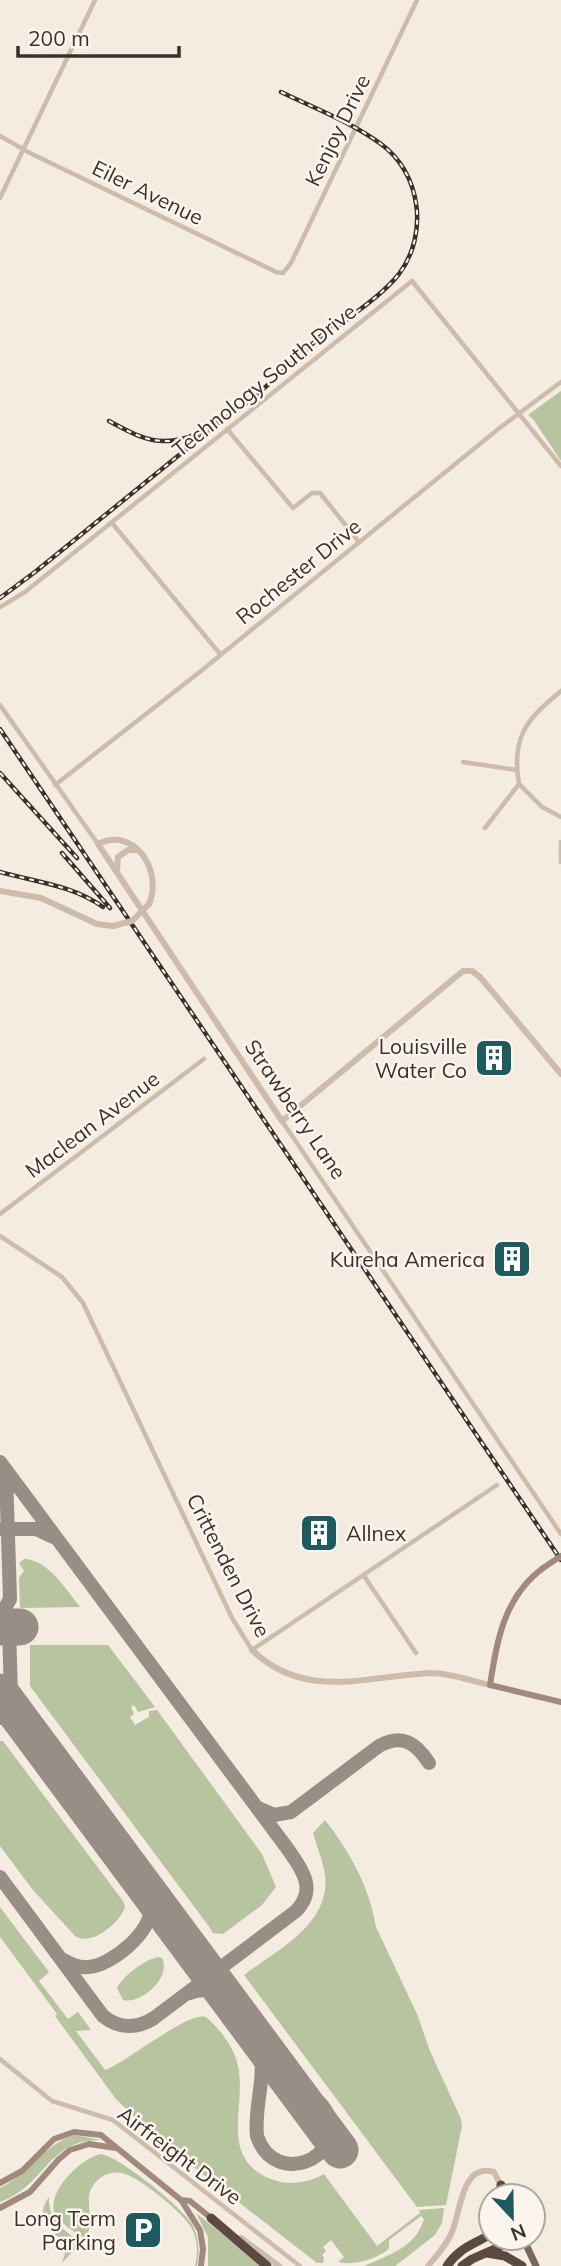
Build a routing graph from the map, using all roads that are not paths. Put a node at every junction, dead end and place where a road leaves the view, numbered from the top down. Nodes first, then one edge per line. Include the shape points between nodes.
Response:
1 (95, 0) edge
2 (418, 0) edge
3 (0, 135) edge
4 (23, 148) junction
5 (0, 198) edge
6 (283, 273) joint
7 (561, 382) edge
8 (519, 414) junction
9 (227, 429) junction
10 (561, 466) edge
11 (112, 523) junction
12 (359, 542) junction
13 (0, 607) edge
14 (221, 654) junction
15 (561, 691) edge
16 (0, 705) edge
17 (463, 762) dead end
18 (517, 770) junction
19 (520, 784) junction
20 (55, 785) junction
21 (561, 817) edge
22 (485, 828) dead end
23 (561, 842) edge
24 (98, 844) junction
25 (138, 850) junction
26 (561, 862) edge
27 (117, 873) junction
28 (0, 891) edge
29 (204, 1059) dead end
30 (561, 1074) edge
31 (282, 1121) junction
32 (0, 1214) edge
33 (0, 1236) edge
34 (497, 1485) dead end
35 (561, 1534) edge
36 (561, 1556) edge
37 (363, 1575) junction
38 (252, 1650) junction
39 (416, 1653) dead end
40 (489, 1685) junction
41 (561, 1702) edge
42 (0, 2059) edge
43 (118, 2149) junction
44 (500, 2182) edge
45 (0, 2183) edge
46 (181, 2200) junction
47 (0, 2208) edge
48 (211, 2218) junction
49 (477, 2244) edge
50 (485, 2253) joint
51 (448, 2265) edge
52 (201, 2266) edge
53 (267, 2266) edge
54 (279, 2266) edge
55 (300, 2266) edge
56 (428, 2266) edge
57 (462, 2266) edge
58 (522, 2266) edge

1 - 4 street
2 - 6 street, Kenjoy Drive
3 - 4 street, Eiler Avenue
4 - 5 street
4 - 6 street, Eiler Avenue
7 - 8 street, Rochester Drive
8 - 9 street, Technology South Drive via 412,281
8 - 10 street
8 - 12 street, Rochester Drive
9 - 11 street, Technology South Drive
9 - 12 street via 293,508 312,493 320,493
11 - 13 street, Technology South Drive
11 - 14 street
12 - 14 street, Rochester Drive
14 - 20 street, Rochester Drive
15 - 18 street via 526,725 517,751
16 - 20 street, Strawberry Lane
17 - 18 street
18 - 19 street
19 - 21 street via 546,810
19 - 22 street
20 - 24 street, Strawberry Lane
23 - 26 street
24 - 25 street via 119,841
24 - 27 street, Strawberry Lane
25 - 27 street via 118,857
25 - 28 street, bridge via 154,878 153,894 135,919 113,926 97,924 41,898
27 - 31 street, Strawberry Lane
29 - 32 street, Maclean Avenue
30 - 31 street via 480,977 463,971
31 - 35 street, Strawberry Lane
33 - 38 street, Crittenden Drive via 62,1277 83,1303 232,1618
34 - 37 street
36 - 40 main road, bridge via 522,1587 507,1611
37 - 38 street
37 - 39 street
38 - 40 street, Crittenden Drive via 273,1668 307,1681 430,1673
40 - 41 main road, Crittenden Drive
42 - 55 street, Airfreight Drive via 52,2101 113,2120
43 - 45 main road via 93,2133 65,2134 48,2143 22,2171
43 - 46 main road
43 - 47 main road via 89,2144 70,2150 34,2189
44 - 56 street via 492,2171 468,2183 452,2233
46 - 48 main road via 190,2201
46 - 52 main road via 200,2230
48 - 53 highway
48 - 54 street
49 - 51 highway
50 - 57 highway
50 - 58 highway via 505,2256

